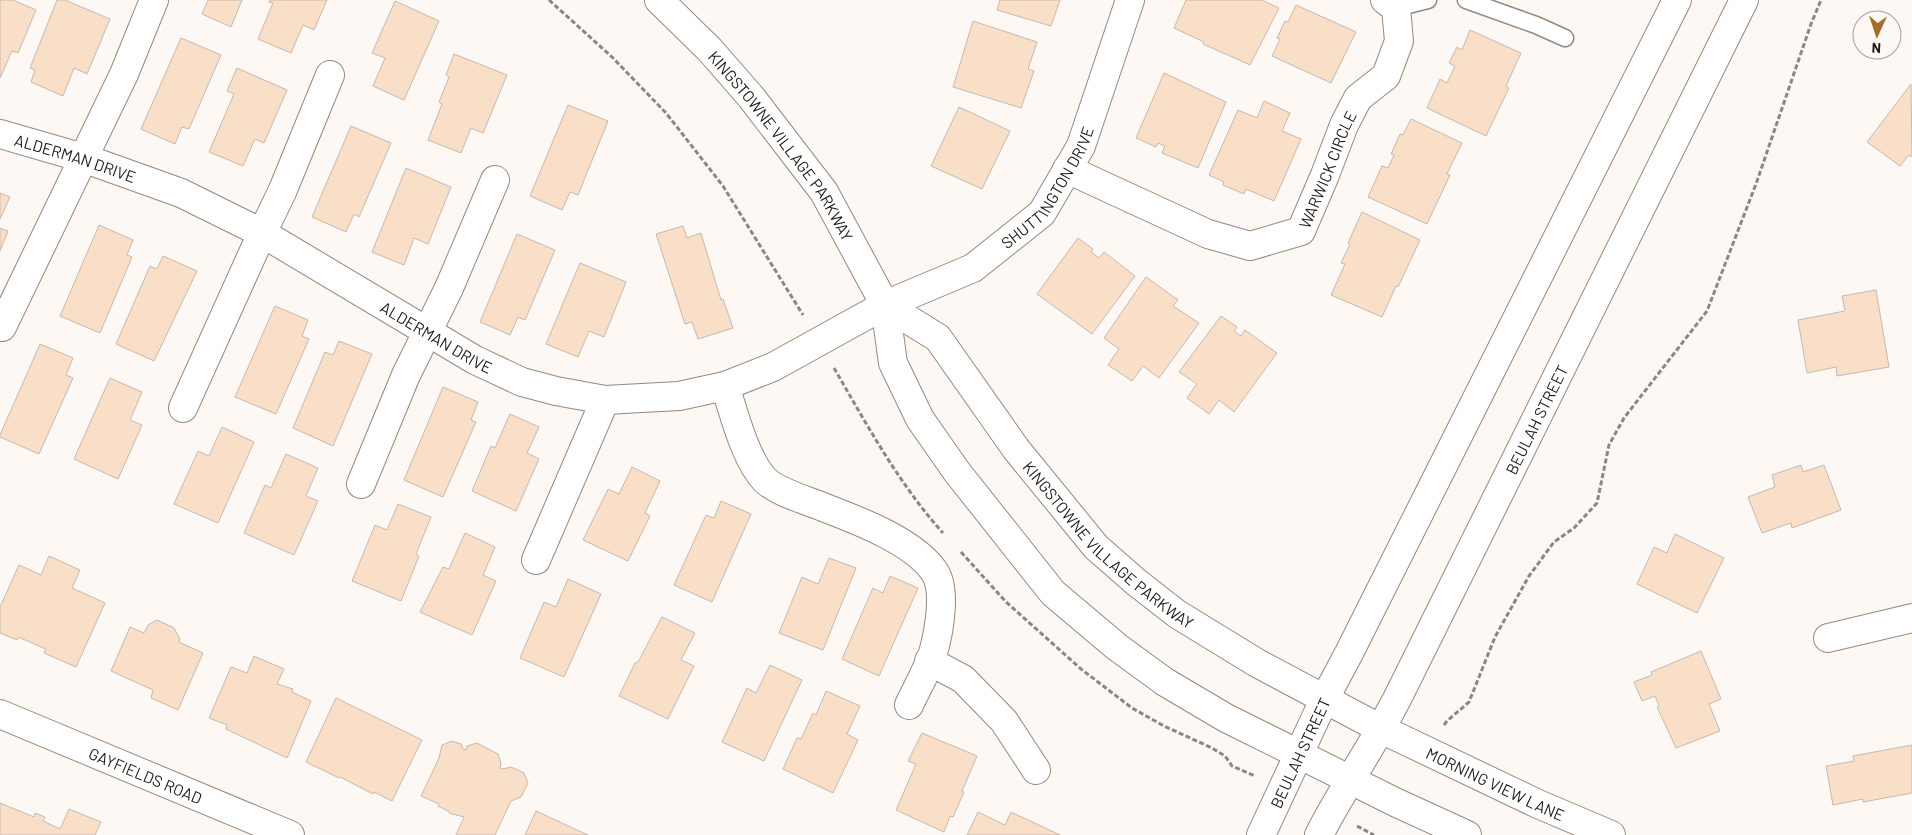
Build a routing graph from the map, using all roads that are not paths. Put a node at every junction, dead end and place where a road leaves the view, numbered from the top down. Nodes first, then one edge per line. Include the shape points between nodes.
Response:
1 (154, 0) edge
2 (659, 0) edge
3 (1130, 0) edge
4 (1428, 0) edge
5 (1466, 0) edge
6 (1677, 0) edge
7 (1744, 0) edge
8 (1391, 4) edge
9 (1565, 38) dead end
10 (330, 75) dead end
11 (0, 134) edge
12 (83, 158) junction
13 (1067, 169) junction
14 (495, 180) dead end
15 (262, 233) junction
16 (885, 305) junction
17 (2, 327) dead end
18 (428, 332) junction
19 (725, 386) junction
20 (605, 400) junction
21 (183, 408) dead end
22 (361, 484) dead end
23 (536, 560) dead end
24 (1912, 618) edge
25 (1828, 638) dead end
26 (929, 661) junction
27 (1324, 700) junction
28 (910, 705) dead end
29 (0, 714) edge
30 (1381, 729) junction
31 (1298, 755) junction
32 (1036, 770) dead end
33 (1350, 780) junction
34 (290, 835) edge
35 (1261, 835) edge
36 (1319, 835) edge
37 (1467, 835) edge
38 (1611, 835) edge

1 - 12 street via 124,74
2 - 16 street, KINGSTOWNE VILLAGE PARKWAY via 746,90 824,192
3 - 13 street, SHUTTINGTON DRIVE via 1081,146
4 - 8 lane
5 - 9 lane
6 - 27 street, BEULAH STREET
7 - 30 street, BEULAH STREET
8 - 13 street, WARWICK CIRCLE via 1400,40 1386,76 1358,98 1301,231 1250,246 1208,234
10 - 15 street
11 - 12 street, ALDERMAN DRIVE
12 - 15 street, ALDERMAN DRIVE via 181,193
12 - 17 street
13 - 16 street, SHUTTINGTON DRIVE via 1042,213 973,268
14 - 18 street
15 - 18 street, ALDERMAN DRIVE
15 - 21 street
16 - 19 street, ALDERMAN DRIVE via 773,367
16 - 27 street, KINGSTOWNE VILLAGE PARKWAY via 938,338 1016,449 1096,547 1177,614
16 - 31 street, KINGSTOWNE VILLAGE PARKWAY via 893,362 920,419 957,472 1053,593 1165,682
18 - 20 street, ALDERMAN DRIVE via 475,360 522,382
18 - 22 street via 406,375
19 - 20 street, ALDERMAN DRIVE via 679,396
19 - 26 street via 752,464 766,481 888,535 922,557 935,572 941,595 940,616
20 - 23 street
24 - 25 street
26 - 28 street
26 - 32 street via 963,679 1004,721
27 - 30 street, KINGSTOWNE VILLAGE PARKWAY
27 - 31 street, BEULAH STREET
29 - 34 street, GAYFIELDS ROAD
30 - 33 street, BEULAH STREET
30 - 38 street, MORNING VIEW LANE
31 - 33 street
31 - 35 street, BEULAH STREET
33 - 36 street, BEULAH STREET
33 - 37 street

